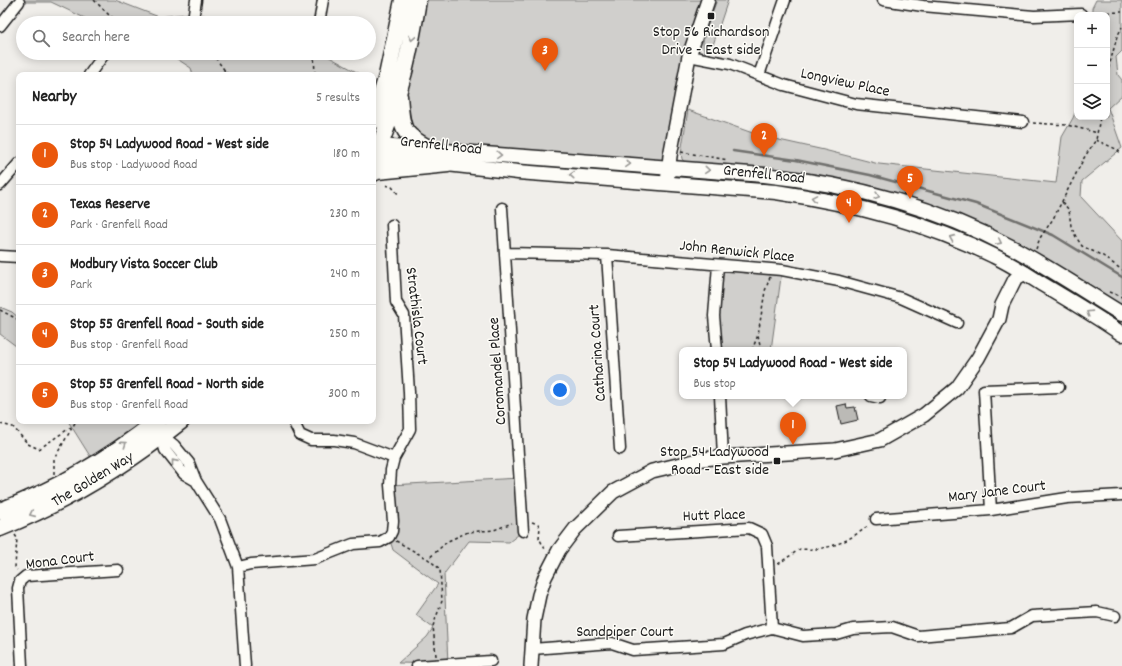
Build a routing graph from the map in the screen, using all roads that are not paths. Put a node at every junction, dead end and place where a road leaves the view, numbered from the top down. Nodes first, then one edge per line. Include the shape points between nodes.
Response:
1 (196, 0) edge
2 (323, 0) edge
3 (403, 0) edge
4 (418, 0) edge
5 (708, 0) edge
6 (785, 0) edge
7 (883, 0) edge
8 (19, 2) dead end
9 (194, 13) dead end
10 (1074, 14) edge
11 (320, 16) edge
12 (0, 26) edge
13 (689, 56) junction
14 (100, 60) edge
15 (91, 72) edge
16 (759, 74) junction
17 (399, 91) junction
18 (376, 111) edge
19 (1023, 122) road end
20 (376, 150) edge
21 (432, 150) junction
22 (376, 153) edge
23 (376, 153) edge
24 (448, 164) junction
25 (16, 166) edge
26 (669, 167) junction
27 (376, 172) edge
28 (667, 183) junction
29 (0, 185) edge
30 (502, 208) dead end
31 (392, 226) dead end
32 (506, 252) junction
33 (1034, 254) junction
34 (607, 255) junction
35 (0, 256) edge
36 (16, 257) edge
37 (718, 265) junction
38 (1025, 273) junction
39 (1122, 314) edge
40 (957, 323) dead end
41 (1122, 334) edge
42 (717, 347) edge
43 (1059, 386) dead end
44 (720, 399) edge
45 (169, 424) edge
46 (294, 424) edge
47 (157, 427) edge
48 (620, 449) dead end
49 (723, 457) junction
50 (394, 458) junction
51 (1122, 495) edge
52 (991, 510) junction
53 (0, 511) edge
54 (876, 519) road end
55 (7, 530) edge
56 (523, 532) dead end
57 (618, 536) dead end
58 (238, 567) junction
59 (118, 570) dead end
60 (1115, 616) dead end
61 (772, 628) junction
62 (532, 649) junction
63 (491, 661) dead end
64 (22, 666) edge
65 (245, 666) edge
66 (417, 666) edge
67 (531, 666) edge

1 - 9 street
2 - 11 street
3 - 18 main road via 387,76
4 -> 17 main road via 412,40
5 - 13 street
6 - 16 street
7 - 10 street via 1034,16
8 - 12 street
13 - 16 street, Longview Place via 730,64
13 - 26 street
14 - 15 street
16 - 19 street, Longview Place via 784,85 856,104
17 - 20 main road
17 - 21 main road via 406,133 413,140
21 - 22 main road, Grenfell Road
21 -> 26 main road, Grenfell Road
23 - 24 main road, Grenfell Road
24 - 27 main road
28 -> 24 main road, Grenfell Road
25 - 29 street
26 - 28 street
26 -> 33 main road, Grenfell Road via 796,178 863,192 916,207
38 -> 28 main road, Grenfell Road via 994,256 947,236 859,207 776,192
30 - 32 street, Coromandel Place
31 - 50 street, Strathisla Court via 396,302 404,315 410,429
32 - 34 street, John Renwick Place
32 - 56 street, Coromandel Place
33 - 38 main road
33 - 39 main road, Grenfell Road
34 - 37 street, John Renwick Place
34 - 48 street, Catharina Court
35 - 36 street
37 - 40 street, John Renwick Place via 778,269 839,281 901,298
37 - 42 street via 714,316
41 -> 38 main road, Grenfell Road
38 - 49 street via 1016,279 1002,305 999,320 978,358 957,388 924,416 880,440 835,450
43 - 52 street via 984,390
44 - 49 street
45 - 47 main road, The Golden Way
46 - 50 street via 300,435 311,440 354,443
53 -> 47 main road, The Golden Way via 74,476
47 -> 55 main road, The Golden Way via 146,448 93,483 32,514
47 - 58 street via 165,450 184,474 196,481 220,519
49 - 62 street via 652,471 613,492 575,529 559,550 545,577 534,619
50 - 58 street, Strathisla Court via 390,485 393,520 389,537 380,542 353,544 315,559
51 - 52 street, Mary Jane Court via 1067,498
52 - 54 street, Mary Jane Court
57 - 61 street, Hutt Place via 749,528 762,534 766,546
58 - 65 street
59 - 64 street, Mona Court via 26,576 22,579 18,588
60 - 61 street, Sandpiper Court via 1097,612 1032,616 1011,628 918,636 892,627 803,636
61 - 62 street, Sandpiper Court via 724,644 633,650 612,643
62 - 67 street
63 - 66 street

